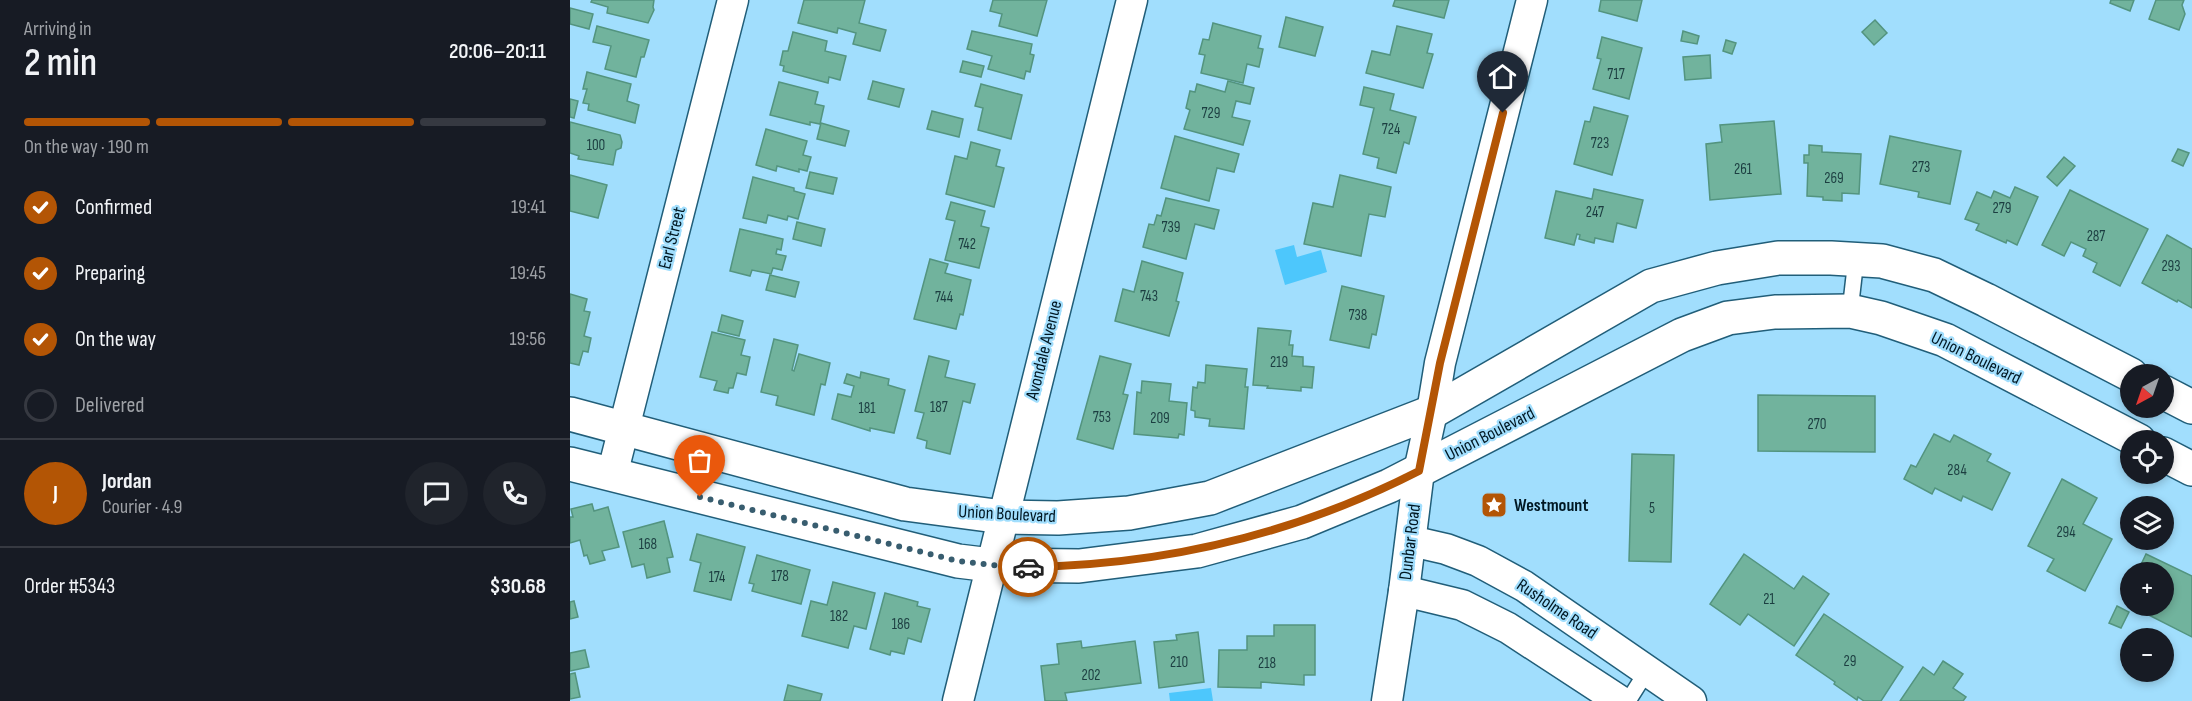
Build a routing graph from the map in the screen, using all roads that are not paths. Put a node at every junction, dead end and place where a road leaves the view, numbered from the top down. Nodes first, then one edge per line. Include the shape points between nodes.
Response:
1 (733, 0) edge
2 (1132, 0) edge
3 (1532, 0) edge
4 (1856, 259) junction
5 (1850, 311) junction
6 (2120, 369) edge
7 (2174, 397) edge
8 (2192, 406) edge
9 (1432, 412) junction
10 (570, 414) edge
11 (624, 428) junction
12 (2120, 431) edge
13 (2174, 459) edge
14 (570, 464) edge
15 (2192, 469) edge
16 (1419, 471) junction
17 (612, 475) junction
18 (1003, 517) junction
19 (1411, 542) junction
20 (991, 565) junction
21 (1404, 591) junction
22 (1647, 671) junction
23 (958, 701) edge
24 (1387, 701) edge
25 (1620, 701) edge
26 (1628, 701) edge
27 (1691, 701) edge

1 - 11 street, Earl Street
2 - 18 street, Avondale Avenue
3 - 9 street, Dunbar Road via 1440,363
4 - 5 lane
4 - 6 street, Union Boulevard via 1882,261 1934,275
4 - 9 street, Union Boulevard via 1778,258 1717,268 1651,286
5 - 12 street, Union Boulevard via 1945,340
5 - 16 street, Union Boulevard via 1775,312 1728,318 1682,335
7 - 8 street
9 - 16 street, Dunbar Road
9 - 18 street, Union Boulevard via 1210,498 1129,513
10 - 11 street, Union Boulevard
11 - 17 street, Earl Street
11 - 18 street, Union Boulevard via 905,504
13 - 15 street
14 - 17 street, Union Boulevard
16 - 19 street, Dunbar Road
16 - 20 street, Union Boulevard via 1302,522 1197,550 1079,566
17 - 20 street, Union Boulevard via 958,561
18 - 20 street, Avondale Avenue
19 - 21 street, Dunbar Road
19 - 22 street, Rusholme Road via 1478,561 1524,586
20 - 23 street, Avondale Avenue
21 - 24 street, Dunbar Road
21 - 25 street via 1461,604 1508,628
22 - 26 lane
22 - 27 street, Rusholme Road

